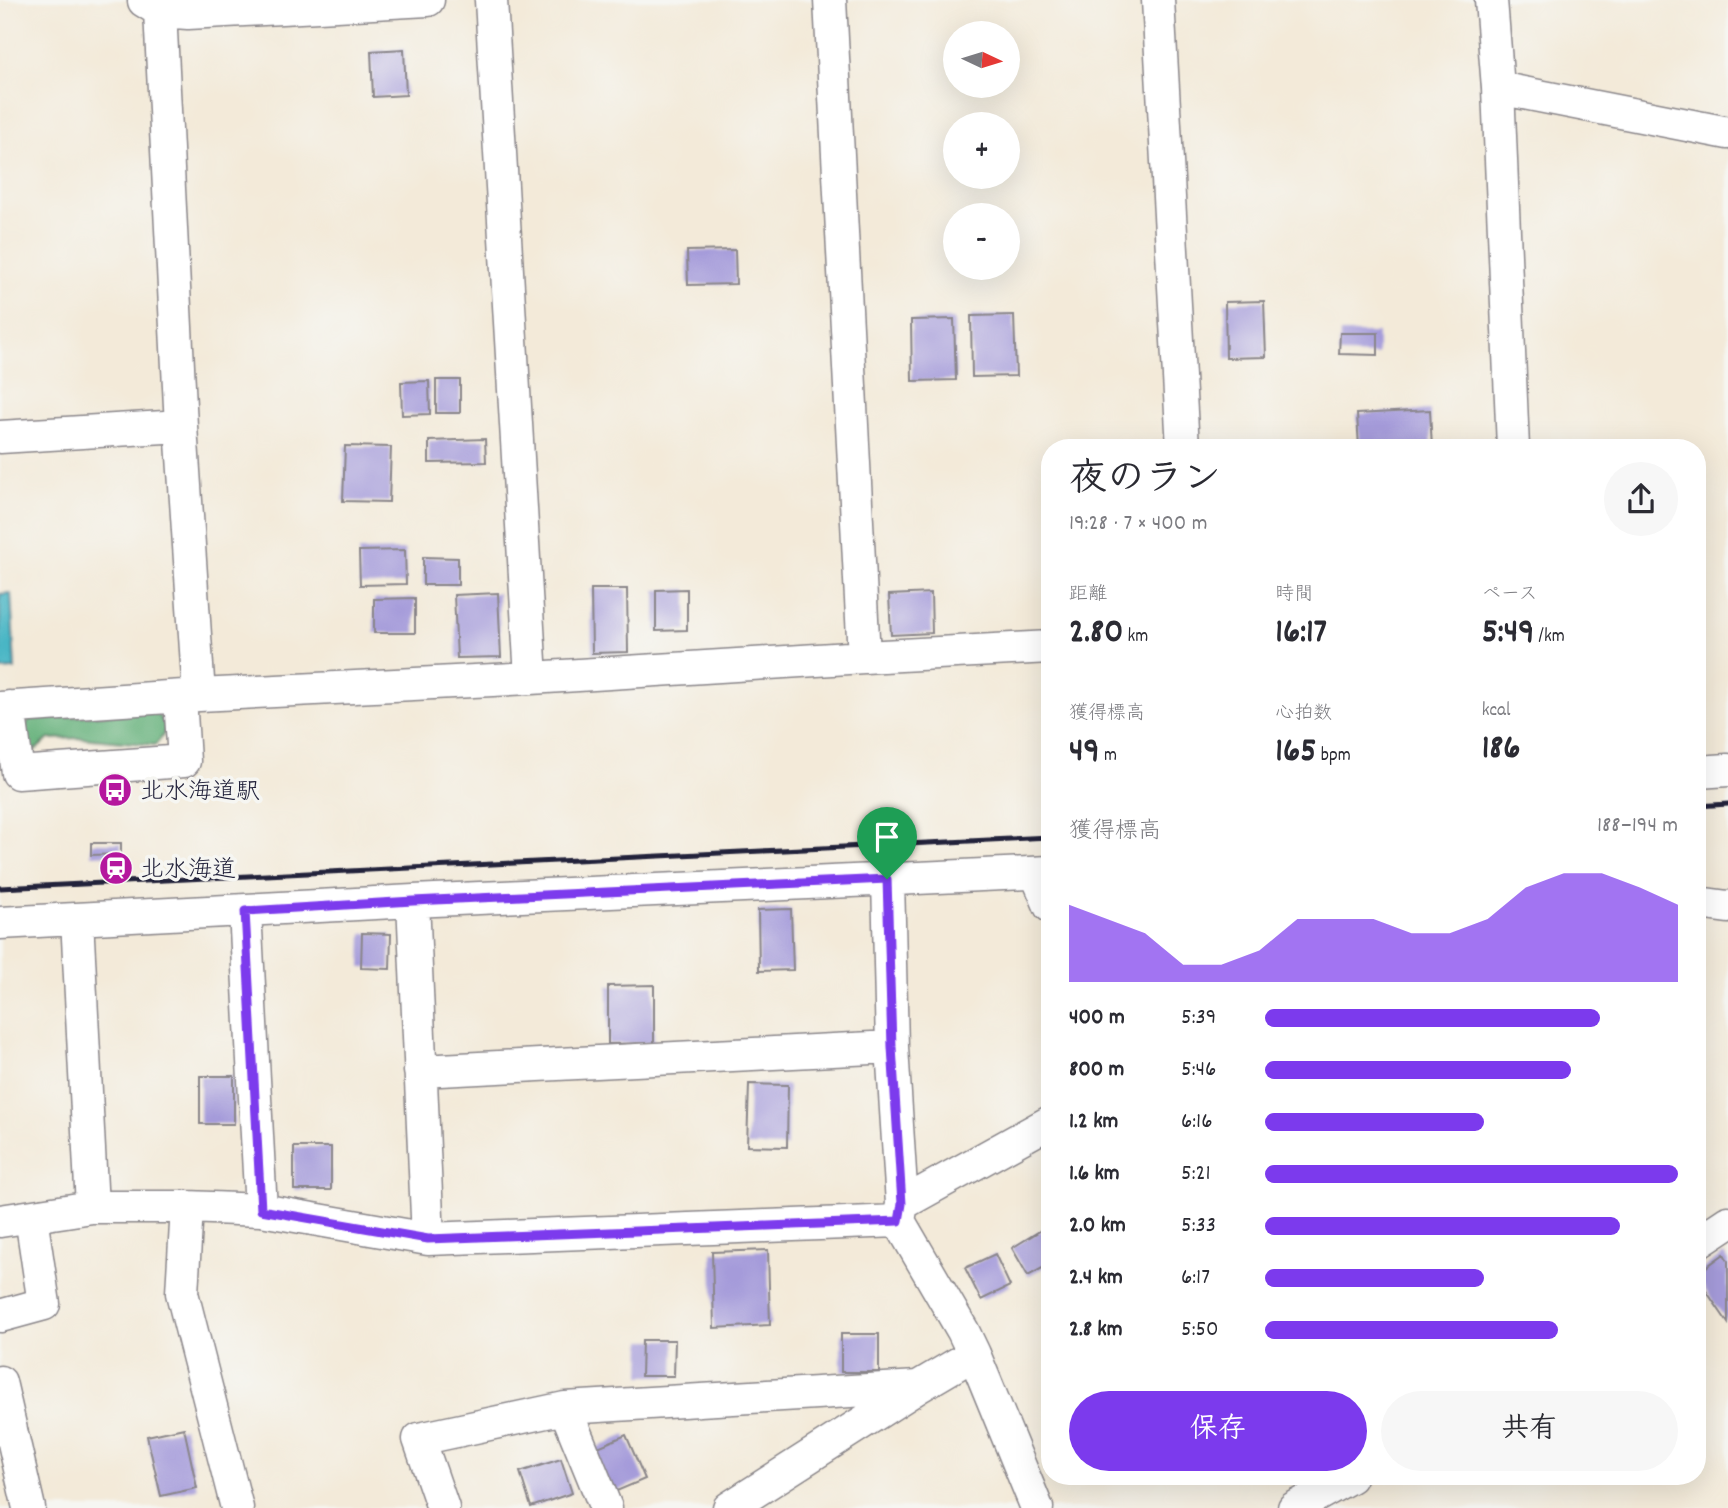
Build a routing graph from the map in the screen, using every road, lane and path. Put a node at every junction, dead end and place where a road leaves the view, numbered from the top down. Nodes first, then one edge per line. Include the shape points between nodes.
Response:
1 (428, 0) edge
2 (491, 0) edge
3 (830, 0) edge
4 (1158, 0) edge
5 (1491, 0) edge
6 (152, 5) edge
7 (1498, 88) junction
8 (1728, 133) edge
9 (181, 426) junction
10 (0, 437) edge
11 (1182, 439) edge
12 (1513, 439) edge
13 (1041, 647) edge
14 (864, 657) junction
15 (531, 678) junction
16 (190, 696) junction
17 (4, 707) edge
18 (1728, 770) edge
19 (1706, 771) edge
20 (1041, 872) edge
21 (887, 879) junction
22 (413, 901) junction
23 (1706, 904) edge
24 (1728, 906) edge
25 (245, 911) junction
26 (77, 919) junction
27 (0, 923) edge
28 (892, 1047) junction
29 (421, 1071) junction
30 (1041, 1127) edge
31 (92, 1207) junction
32 (187, 1207) junction
33 (261, 1210) junction
34 (901, 1212) junction
35 (31, 1217) junction
36 (0, 1221) edge
37 (1728, 1222) edge
38 (1706, 1237) edge
39 (428, 1239) junction
40 (0, 1316) edge
41 (974, 1354) junction
42 (0, 1382) edge
43 (918, 1387) junction
44 (565, 1408) junction
45 (1336, 1485) edge
46 (1028, 1504) edge
47 (29, 1508) edge
48 (237, 1508) edge
49 (443, 1508) edge
50 (607, 1508) edge
51 (729, 1508) edge
52 (1294, 1508) edge

1 - 6 street via 188,13
2 - 15 street
3 - 14 street
4 - 11 street
5 - 7 street
6 - 9 street
7 - 8 street
7 - 12 street
9 - 10 street
9 - 16 street
13 - 14 street
14 - 15 street
15 - 16 street
16 - 17 street
16 - 17 street via 184,761 18,773
18 - 19 street
20 - 21 street
21 - 22 street
21 - 28 street
22 - 25 street
22 - 29 street
23 - 24 street
25 - 26 street
25 - 33 street
26 - 27 street
26 - 31 street
28 - 29 street
28 - 34 street
29 - 39 street
30 - 34 street
31 - 32 street
31 - 35 street
32 - 33 street
32 - 48 street via 182,1293
33 - 39 street
34 - 39 street
34 - 41 street
35 - 36 street
35 - 40 street via 44,1304
37 - 38 street
41 - 43 street
41 - 46 street
42 - 47 street
43 - 44 street
43 - 51 street
44 - 49 street via 419,1439
44 - 50 street
45 - 52 street

